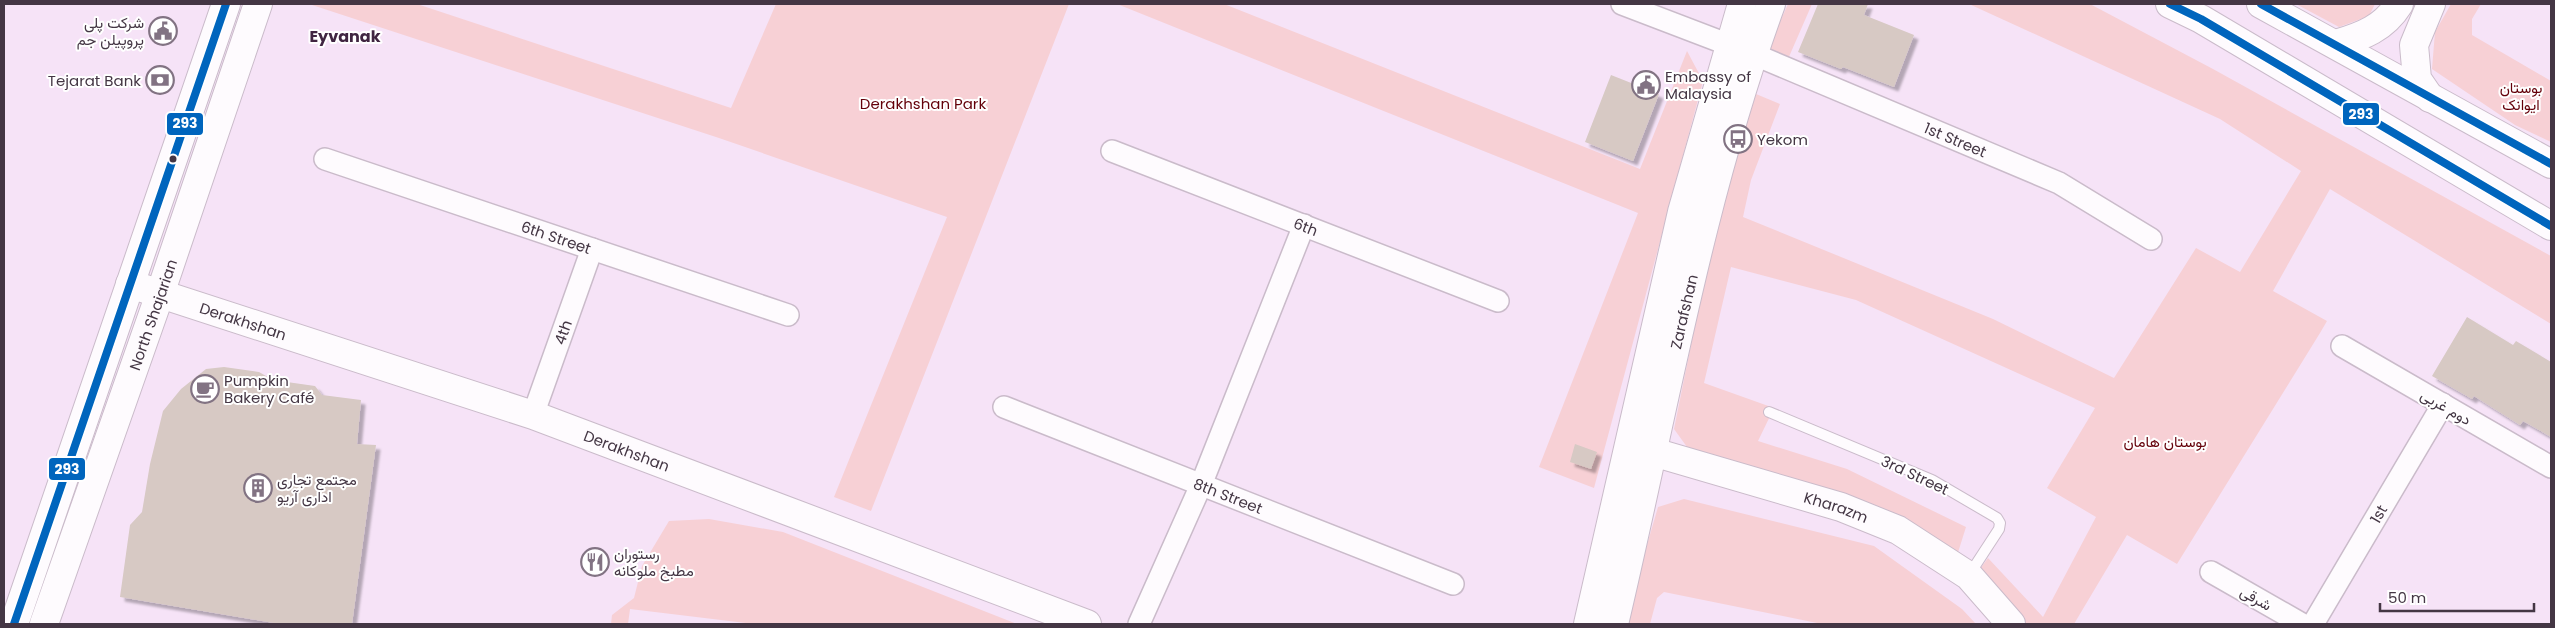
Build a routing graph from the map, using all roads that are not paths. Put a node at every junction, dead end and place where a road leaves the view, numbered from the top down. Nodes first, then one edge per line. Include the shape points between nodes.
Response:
1 (226, 4) edge
2 (258, 4) edge
3 (1622, 4) edge
4 (1742, 4) edge
5 (1772, 4) edge
6 (2170, 4) edge
7 (2261, 4) edge
8 (2399, 4) edge
9 (2431, 4) edge
10 (2336, 44) junction
11 (1741, 50) junction
12 (2430, 98) junction
13 (1112, 151) dead end
14 (325, 159) dead end
15 (2551, 164) edge
16 (1304, 225) junction
17 (2551, 226) edge
18 (2151, 239) dead end
19 (592, 249) junction
20 (130, 284) junction
21 (160, 294) junction
22 (1498, 301) dead end
23 (788, 315) dead end
24 (2342, 346) dead end
25 (2442, 404) junction
26 (1004, 407) dead end
27 (1768, 412) dead end
28 (533, 416) junction
29 (1642, 449) junction
30 (2551, 468) edge
31 (1201, 485) junction
32 (2211, 572) dead end
33 (1969, 576) junction
34 (1453, 584) dead end
35 (14, 624) edge
36 (44, 624) edge
37 (1087, 624) edge
38 (1139, 624) edge
39 (1588, 624) edge
40 (1614, 624) edge
41 (2011, 624) edge
42 (2302, 624) edge
43 (2313, 624) edge

1 - 20 street, North Shajarian
2 - 21 street, North Shajarian
3 - 11 street, 1st Street
4 - 11 street, Zarafshan
5 - 11 street, Zarafshan
6 - 17 street via 2201,19
7 - 10 street
8 - 10 street via 2381,26
9 - 12 street via 2414,45 2417,79
10 - 12 street
11 - 18 street, 1st Street via 2059,183
11 - 29 street, Zarafshan via 1682,212
12 - 15 street
13 - 16 street, 6th
14 - 19 street, 6th Street
16 - 22 street, 6th
16 - 31 street
19 - 23 street, 6th Street
19 - 28 street, 4th
20 - 21 street, Derakhshan
20 - 35 street, North Shajarian
21 - 28 street, Derakhshan
21 - 36 street, North Shajarian
24 - 25 street, دوم غربی
25 - 30 street, دوم غربی
25 - 43 street, 1st
26 - 31 street, 8th Street
27 - 33 lane, 3rd Street via 1932,480 1997,518 1999,529
28 - 37 street, Derakhshan
29 - 33 street, Kharazm via 1841,507 1898,530
29 - 39 street, Zarafshan
29 - 40 street, Zarafshan
31 - 34 street, 8th Street
31 - 38 street
32 - 42 street, شرقی
33 - 41 street, Kharazm

